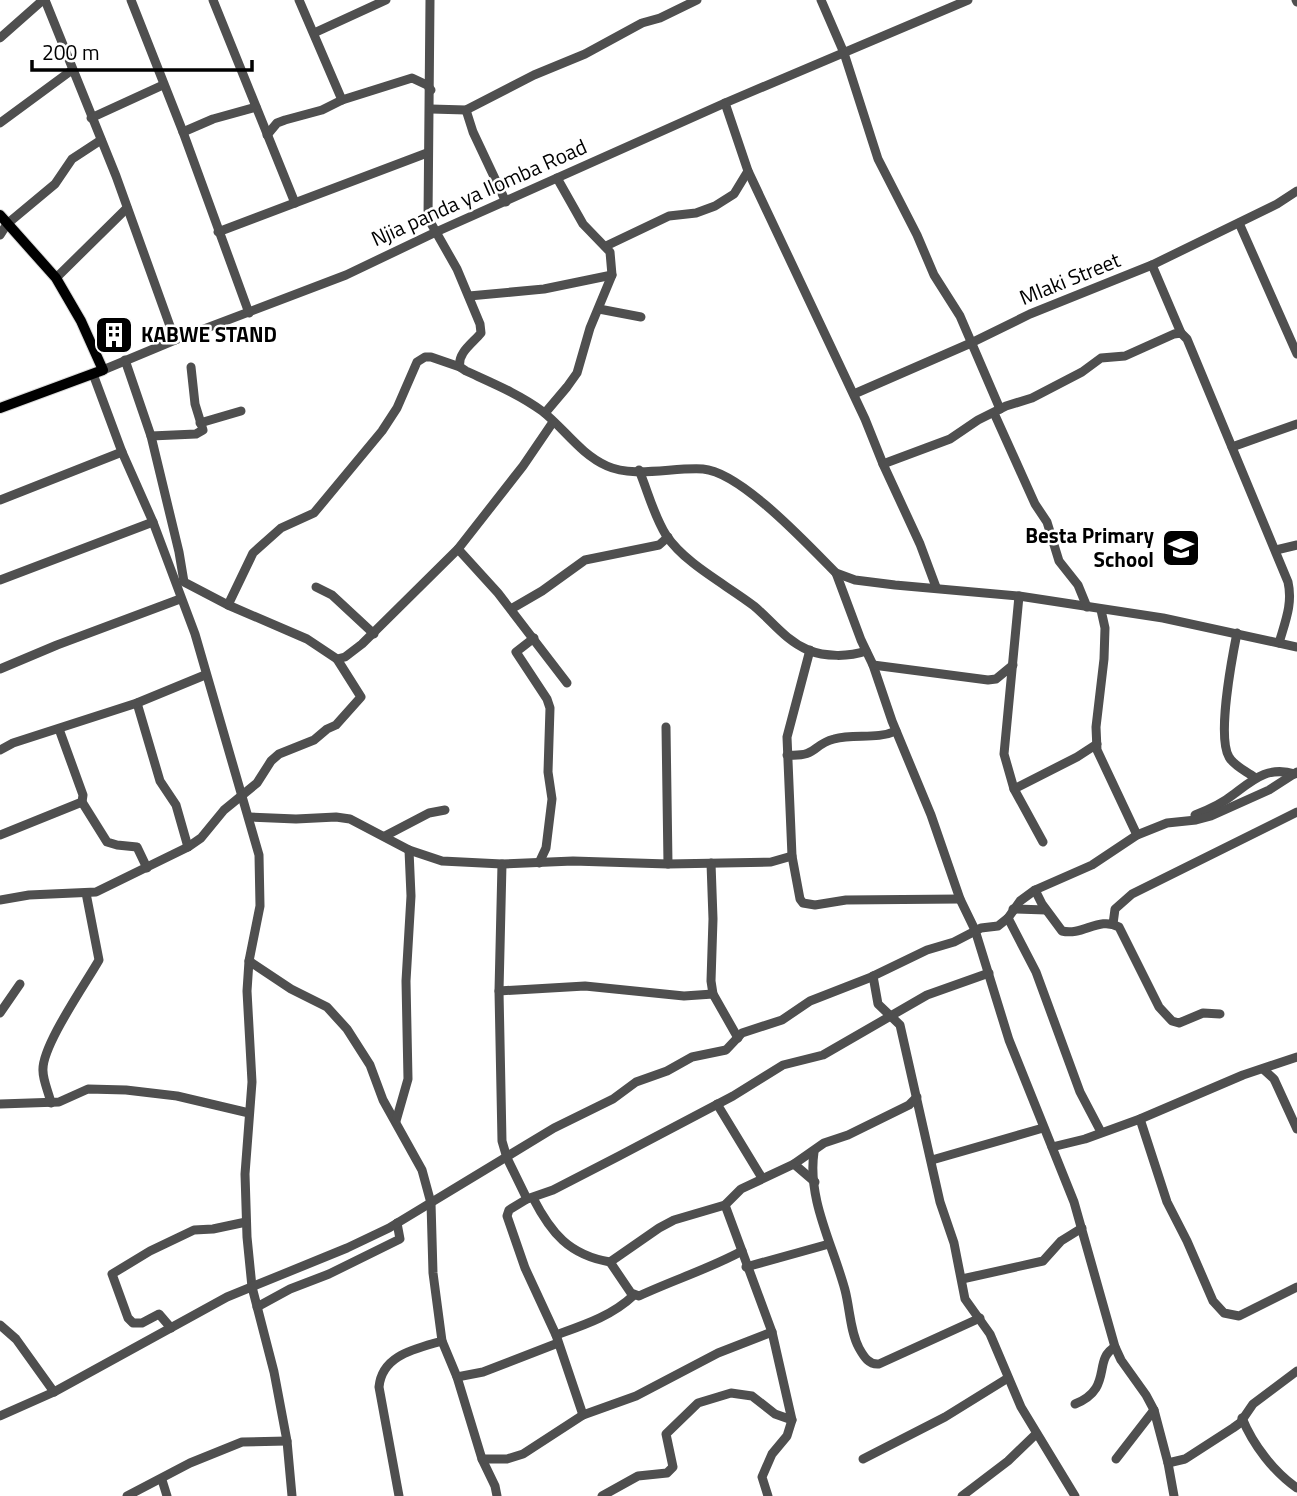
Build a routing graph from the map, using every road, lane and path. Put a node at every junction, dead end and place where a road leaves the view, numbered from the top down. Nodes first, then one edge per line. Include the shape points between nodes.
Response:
1 (44, 0) edge
2 (131, 0) edge
3 (214, 0) edge
4 (299, 0) edge
5 (430, 0) edge
6 (697, 0) edge
7 (821, 0) edge
8 (968, 0) edge
9 (382, 1) edge
10 (314, 33) junction
11 (0, 38) edge
12 (844, 53) junction
13 (430, 68) junction
14 (72, 70) junction
15 (412, 78) junction
16 (163, 85) junction
17 (431, 90) junction
18 (342, 100) junction
19 (725, 103) junction
20 (431, 109) junction
21 (466, 110) junction
22 (258, 111) junction
23 (91, 118) junction
24 (0, 123) edge
25 (277, 123) junction
26 (183, 132) junction
27 (267, 135) junction
28 (102, 140) junction
29 (427, 153) junction
30 (748, 171) junction
31 (557, 178) junction
32 (1297, 191) edge
33 (506, 202) junction
34 (295, 204) junction
35 (127, 208) junction
36 (4, 219) edge
37 (1239, 223) junction
38 (218, 232) junction
39 (436, 232) junction
40 (0, 235) edge
41 (606, 246) junction
42 (1153, 265) junction
43 (612, 275) junction
44 (56, 278) junction
45 (469, 296) junction
46 (599, 309) junction
47 (248, 313) junction
48 (641, 317) dead end
49 (1181, 333) junction
50 (175, 340) junction
51 (971, 343) junction
52 (1297, 354) edge
53 (125, 360) junction
54 (191, 367) dead end
55 (460, 367) junction
56 (98, 372) junction
57 (854, 394) junction
58 (0, 408) edge
59 (241, 411) dead end
60 (997, 411) junction
61 (545, 413) junction
62 (553, 422) junction
63 (200, 423) junction
64 (1297, 424) edge
65 (151, 436) junction
66 (1232, 447) junction
67 (122, 452) junction
68 (883, 464) junction
69 (639, 470) junction
70 (0, 500) edge
71 (153, 522) junction
72 (668, 537) junction
73 (1297, 545) edge
74 (458, 549) junction
75 (1276, 551) junction
76 (836, 573) junction
77 (0, 580) edge
78 (855, 580) junction
79 (316, 587) dead end
80 (936, 587) junction
81 (1019, 596) junction
82 (845, 597) junction
83 (180, 599) junction
84 (228, 606) junction
85 (1087, 607) junction
86 (511, 609) junction
87 (1101, 610) junction
88 (373, 634) junction
89 (1237, 634) junction
90 (534, 638) junction
91 (1279, 643) junction
92 (1297, 647) edge
93 (810, 650) junction
94 (866, 651) junction
95 (337, 659) junction
96 (873, 665) junction
97 (1013, 665) junction
98 (0, 669) edge
99 (205, 675) junction
100 (992, 680) junction
101 (567, 683) dead end
102 (1011, 686) junction
103 (137, 703) junction
104 (666, 727) dead end
105 (59, 729) junction
106 (896, 731) junction
107 (1097, 744) junction
108 (0, 750) edge
109 (787, 755) junction
110 (1296, 773) edge
111 (1254, 777) junction
112 (1014, 789) junction
113 (243, 796) junction
114 (82, 802) junction
115 (445, 810) dead end
116 (1297, 812) edge
117 (249, 817) junction
118 (1188, 820) junction
119 (0, 835) edge
120 (1137, 835) junction
121 (385, 836) junction
122 (1044, 842) dead end
123 (188, 847) junction
124 (409, 850) junction
125 (792, 856) junction
126 (729, 862) junction
127 (539, 863) junction
128 (711, 863) junction
129 (502, 864) junction
130 (668, 864) junction
131 (147, 868) junction
132 (711, 878) junction
133 (1035, 890) junction
134 (86, 893) junction
135 (960, 899) junction
136 (0, 900) edge
137 (1013, 909) junction
138 (1046, 910) junction
139 (1008, 918) junction
140 (1113, 924) junction
141 (975, 930) junction
142 (250, 961) junction
143 (989, 973) junction
144 (873, 976) junction
145 (20, 984) dead end
146 (499, 991) junction
147 (713, 994) junction
148 (0, 1013) edge
149 (1220, 1014) dead end
150 (892, 1016) junction
151 (738, 1038) junction
152 (1297, 1057) edge
153 (1275, 1065) junction
154 (1263, 1069) junction
155 (1274, 1079) junction
156 (917, 1097) junction
157 (51, 1103) junction
158 (0, 1104) edge
159 (717, 1104) junction
160 (909, 1105) junction
161 (920, 1107) junction
162 (249, 1113) junction
163 (1140, 1119) junction
164 (396, 1121) junction
165 (1043, 1128) junction
166 (1297, 1129) edge
167 (1101, 1132) junction
168 (1052, 1147) junction
169 (814, 1152) junction
170 (507, 1158) junction
171 (932, 1160) junction
172 (794, 1164) junction
173 (762, 1178) junction
174 (814, 1182) junction
175 (530, 1199) junction
176 (431, 1203) junction
177 (725, 1205) junction
178 (246, 1222) junction
179 (397, 1223) junction
180 (1082, 1228) junction
181 (829, 1244) junction
182 (743, 1251) junction
183 (610, 1262) junction
184 (747, 1267) junction
185 (962, 1279) junction
186 (252, 1287) junction
187 (1297, 1287) edge
188 (634, 1296) junction
189 (257, 1307) junction
190 (981, 1318) junction
191 (0, 1325) edge
192 (171, 1328) junction
193 (772, 1332) junction
194 (557, 1339) junction
195 (442, 1341) junction
196 (1115, 1347) junction
197 (1297, 1371) edge
198 (457, 1377) junction
199 (1008, 1378) junction
200 (54, 1392) junction
201 (1075, 1404) dead end
202 (1154, 1410) junction
203 (583, 1415) junction
204 (0, 1416) edge
205 (1242, 1419) junction
206 (792, 1420) junction
207 (1036, 1434) junction
208 (287, 1441) junction
209 (482, 1459) junction
210 (863, 1459) dead end
211 (1116, 1459) dead end
212 (1168, 1463) junction
213 (162, 1480) junction
214 (1297, 1488) edge
215 (127, 1496) edge
216 (167, 1496) edge
217 (292, 1496) edge
218 (399, 1496) edge
219 (491, 1496) edge
220 (497, 1496) edge
221 (601, 1496) edge
222 (768, 1496) edge
223 (962, 1496) edge
224 (1075, 1496) edge
225 (1174, 1496) edge

1 - 11 street
1 - 14 street
2 - 16 street
3 - 22 street
4 - 10 street
5 - 13 street
6 - 21 street
7 - 12 street
8 - 12 street, Njia panda ya Ilomba Road
9 - 10 street
10 - 18 street
12 - 19 street, Njia panda ya Ilomba Road
12 - 51 street via 877,159
13 - 15 street
13 - 17 street
14 - 23 street
14 - 24 street
15 - 17 street
15 - 18 street
16 - 23 street
16 - 26 street
17 - 20 street
18 - 25 street
19 - 30 street
19 - 31 street, Njia panda ya Ilomba Road
20 - 21 street
20 - 29 street
21 - 33 street
22 - 25 street
22 - 26 street via 213,119
22 - 27 street
23 - 28 street
25 - 27 street
26 - 38 street
27 - 34 street
28 - 35 street
28 - 36 street via 72,159 55,184
29 - 34 street
29 - 39 street via 428,218
30 - 41 street via 733,194 715,206 669,216
30 - 57 street
31 - 33 street, Njia panda ya Ilomba Road
31 - 41 street via 583,224
32 - 37 street, Mlaki Street
33 - 39 street, Njia panda ya Ilomba Road
34 - 38 street
35 - 44 street
35 - 50 street
36 - 40 street
36 - 44 main road
37 - 42 street, Mlaki Street
37 - 52 street
38 - 47 street
39 - 45 street
39 - 47 street, Njia panda ya Ilomba Road via 346,275
41 - 43 street
42 - 49 street
42 - 51 street, Mlaki Street
43 - 45 street via 544,289
43 - 46 street
44 - 56 main road via 80,321
45 - 55 street via 481,333 461,355
46 - 48 street
46 - 61 street via 576,373
47 - 50 street, Njia panda ya Ilomba Road
49 - 60 street via 1125,356 1101,358 1032,398
49 - 66 street
50 - 53 street, Njia panda ya Ilomba Road
51 - 57 street, Mlaki Street
51 - 60 street
53 - 56 street, Njia panda ya Ilomba Road
53 - 65 street
54 - 63 street
55 - 61 street
55 - 84 street via 431,357 417,362 382,431 314,513 281,528 253,553
56 - 58 main road, Njia panda ya Ilomba Road
56 - 67 street
57 - 68 street
59 - 63 street
60 - 68 street via 950,439
60 - 85 street via 1035,504 1047,522 1059,561 1078,585
61 - 62 street
62 - 69 street via 594,460 613,469
62 - 74 street
63 - 65 street via 203,430 196,434
64 - 66 street
65 - 84 street via 184,582
66 - 75 street
67 - 70 street
67 - 71 street
68 - 80 street
69 - 72 street
69 - 76 street via 706,469 723,475 779,518
71 - 77 street
71 - 83 street
72 - 86 street via 659,545 586,560
72 - 93 street via 778,631
73 - 75 street
74 - 86 street
74 - 88 street
75 - 91 street via 1291,595
76 - 78 street
76 - 82 street
78 - 80 street
78 - 82 street
79 - 88 street via 332,595
80 - 81 street
81 - 85 street
81 - 97 street
82 - 94 street
83 - 98 street
83 - 99 street
84 - 95 street via 307,639
85 - 87 street
86 - 90 street
87 - 89 street
87 - 107 street via 1104,659
88 - 95 street
89 - 91 street
89 - 111 street via 1226,699 1226,749 1230,759
90 - 101 street
90 - 127 street via 516,653 550,708 552,799
91 - 92 street
93 - 94 street via 851,656
93 - 109 street via 787,737
94 - 96 street
95 - 113 street via 361,696 337,724 314,740 279,754
96 - 100 street
96 - 106 street
97 - 100 street
97 - 102 street
99 - 103 street
99 - 113 street
100 - 102 street
102 - 112 street via 1004,754
103 - 105 street
103 - 123 street via 160,781 176,805
104 - 130 street
105 - 108 street
105 - 114 street
106 - 109 street via 884,736 837,738 809,754
106 - 135 street
107 - 112 street
107 - 120 street
109 - 125 street
110 - 111 street via 1275,771
110 - 118 street via 1211,816
111 - 118 street via 1233,795
112 - 122 street
113 - 117 street
113 - 123 street
114 - 119 street
114 - 131 street via 107,842 137,847
115 - 121 street via 429,813
116 - 140 street via 1132,894 1115,909
117 - 121 street via 340,817
117 - 142 street via 259,855 260,906
118 - 120 street
120 - 133 street via 1092,865
121 - 124 street
123 - 131 street
124 - 129 street via 442,862
124 - 164 street via 408,1076
125 - 126 street via 771,862
125 - 135 street via 803,903
126 - 128 street
126 - 132 street
127 - 129 street
127 - 130 street
128 - 130 street
128 - 132 street
129 - 146 street
131 - 134 street
132 - 147 street
133 - 137 street
133 - 138 street
134 - 136 street
134 - 157 street via 99,960 48,1049 43,1071
135 - 141 street
137 - 138 street
137 - 139 street
138 - 140 street via 1062,930 1070,932
139 - 141 street via 998,926
139 - 167 street via 1036,972 1080,1092
140 - 149 street via 1121,929 1159,1007 1172,1021
141 - 143 street
141 - 144 street
142 - 162 street
142 - 164 street via 327,1007 367,1059
143 - 150 street via 927,995
143 - 165 street
144 - 150 street via 878,1004
144 - 151 street via 810,1001 792,1015
145 - 148 street
146 - 147 street via 585,986 684,996
146 - 170 street via 502,1140
147 - 151 street
150 - 156 street via 900,1025
150 - 159 street via 823,1055 783,1065
151 - 170 street via 726,1050 692,1057 636,1082
152 - 153 street
153 - 154 street
153 - 155 street
154 - 155 street
154 - 163 street
155 - 166 street
156 - 160 street
156 - 161 street
157 - 158 street
157 - 162 street via 84,1090 126,1090
159 - 173 street
159 - 175 street
160 - 161 street
160 - 169 street via 824,1143
161 - 171 street
162 - 178 street
163 - 167 street
163 - 187 street via 1167,1202 1213,1301 1224,1313 1239,1316
164 - 176 street via 422,1170
165 - 168 street
165 - 171 street
167 - 168 street
168 - 180 street
169 - 172 street
169 - 174 street
170 - 175 street
170 - 176 street
171 - 185 street
172 - 173 street
172 - 174 street
173 - 177 street
174 - 181 street
175 - 183 street via 569,1247
175 - 194 street via 510,1208 507,1216
176 - 179 street
176 - 195 street via 433,1273
177 - 182 street
177 - 183 street via 674,1220
178 - 186 street
178 - 192 street via 192,1231 112,1274 133,1323 159,1314
179 - 186 street
179 - 189 street via 400,1239
180 - 185 street via 1060,1241 1043,1261
180 - 196 street
181 - 184 street
181 - 190 street via 858,1345 872,1364
182 - 184 street
182 - 188 street
183 - 188 street
184 - 193 street
185 - 190 street via 968,1305
186 - 189 street
186 - 192 street
188 - 194 street via 605,1317
189 - 208 street
190 - 199 street
191 - 200 street via 16,1339
192 - 200 street
193 - 203 street via 718,1353 636,1396
193 - 206 street
194 - 198 street via 483,1372
194 - 203 street
195 - 198 street
195 - 218 street via 397,1357 380,1377
196 - 201 street via 1106,1354 1095,1392
196 - 202 street
197 - 205 street via 1253,1404
198 - 209 street
199 - 207 street
199 - 210 street
200 - 204 street
202 - 211 street
202 - 212 street
203 - 209 street via 523,1454
205 - 212 street via 1182,1461
205 - 214 street via 1279,1474
206 - 221 street via 775,1414 752,1396 731,1393 698,1403 666,1434 673,1467 667,1473 638,1476
206 - 222 street via 762,1477
207 - 223 street
207 - 224 street
208 - 213 street via 242,1442
208 - 217 street
209 - 220 street
212 - 225 street
213 - 215 street
213 - 216 street
219 - 220 street

